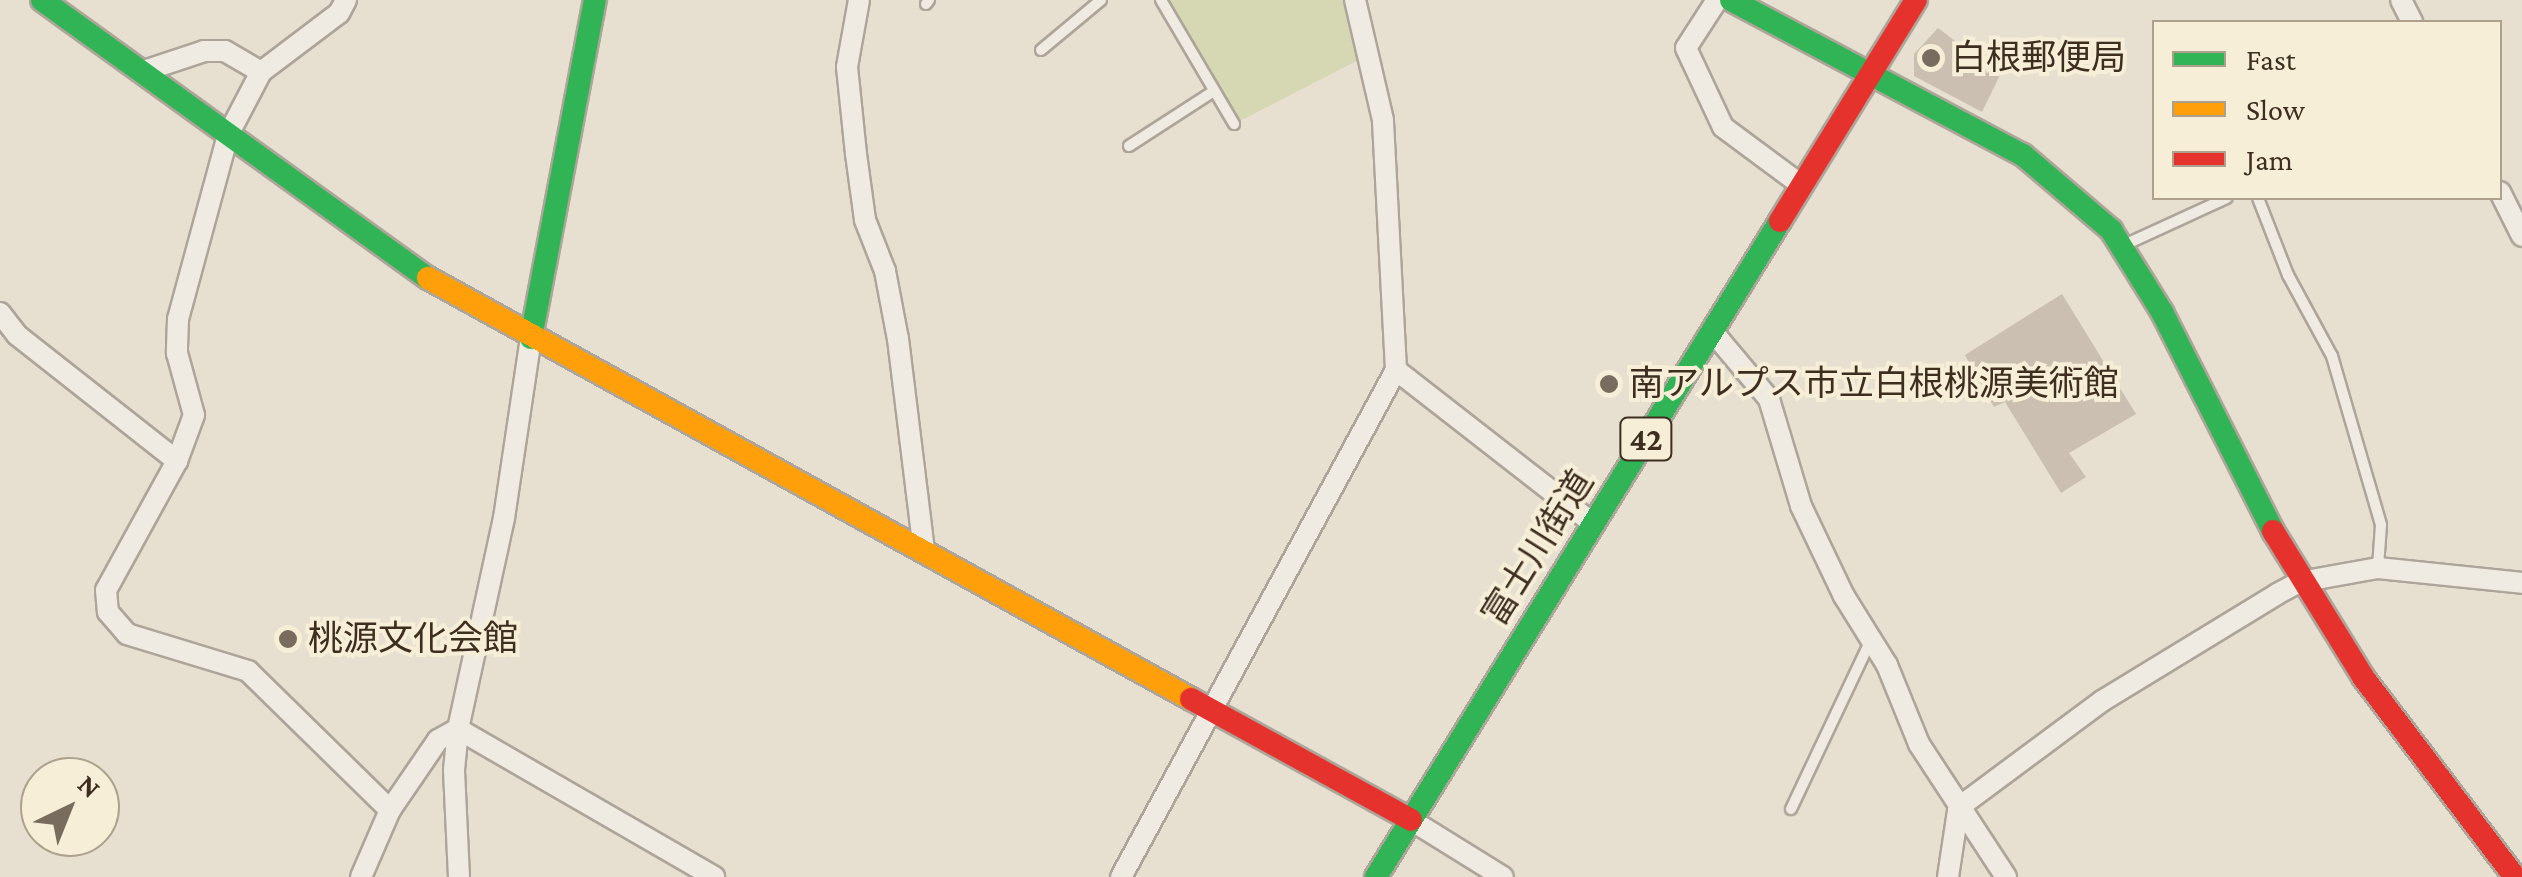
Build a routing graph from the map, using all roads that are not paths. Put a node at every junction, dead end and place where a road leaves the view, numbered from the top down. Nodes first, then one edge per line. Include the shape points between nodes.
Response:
1 (42, 0) edge
2 (346, 0) edge
3 (595, 0) edge
4 (858, 0) edge
5 (1101, 0) edge
6 (1160, 0) edge
7 (1355, 0) edge
8 (1717, 0) edge
9 (1731, 0) edge
10 (1916, 0) edge
11 (1041, 50) dead end
12 (142, 72) junction
13 (260, 72) junction
14 (1871, 72) junction
15 (1214, 91) junction
16 (1234, 124) dead end
17 (228, 135) junction
18 (1129, 146) dead end
19 (1801, 185) junction
20 (2502, 196) edge
21 (2223, 200) edge
22 (2259, 200) edge
23 (2522, 236) edge
24 (2122, 246) junction
25 (0, 313) edge
26 (1712, 332) junction
27 (531, 338) junction
28 (1396, 370) junction
29 (178, 461) junction
30 (1594, 524) junction
31 (924, 551) junction
32 (2378, 568) junction
33 (2300, 582) junction
34 (2522, 584) edge
35 (1872, 640) junction
36 (1214, 709) junction
37 (458, 729) junction
38 (1791, 809) dead end
39 (390, 810) junction
40 (1958, 811) junction
41 (1411, 820) junction
42 (361, 877) edge
43 (459, 877) edge
44 (714, 877) edge
45 (1121, 877) edge
46 (1376, 877) edge
47 (1503, 877) edge
48 (1948, 877) edge
49 (2006, 877) edge
50 (2515, 877) edge

1 - 12 street
2 - 13 street
3 - 27 street
4 - 31 street via 848,68 856,154 865,220 885,271 898,339
5 - 11 lane
6 - 15 lane
7 - 28 street via 1383,120
8 - 19 street via 1686,48 1723,127
9 - 14 street
10 - 14 street, 富士川街道 / 42
12 - 13 street via 204,51 226,51
12 - 17 street
13 - 17 street
14 - 19 street, 富士川街道 / 42
14 - 24 street via 2023,155 2076,196
15 - 16 lane
15 - 18 lane
17 - 27 street via 416,272
17 - 29 street via 178,319 177,353 194,415
19 - 26 street, 富士川街道 / 42
20 - 23 street
21 - 24 lane
22 - 32 lane via 2288,275 2332,356 2381,526
24 - 33 street
25 - 29 street via 17,335
26 - 30 street, 富士川街道 / 42
26 - 35 street via 1769,399 1801,506
27 - 31 street
27 - 37 street via 504,518
28 - 30 street
28 - 36 street
29 - 39 street via 106,590 108,612 127,634 248,671
30 - 41 street, 富士川街道 / 42
31 - 36 street
32 - 33 street
32 - 34 street
33 - 40 street via 2102,701
33 - 50 street
35 - 38 lane
35 - 40 street
36 - 41 street
36 - 45 street
37 - 39 street via 438,740
37 - 43 street
37 - 44 street
39 - 42 street
40 - 48 street
40 - 49 street
41 - 46 street, 富士川街道 / 42
41 - 47 street

